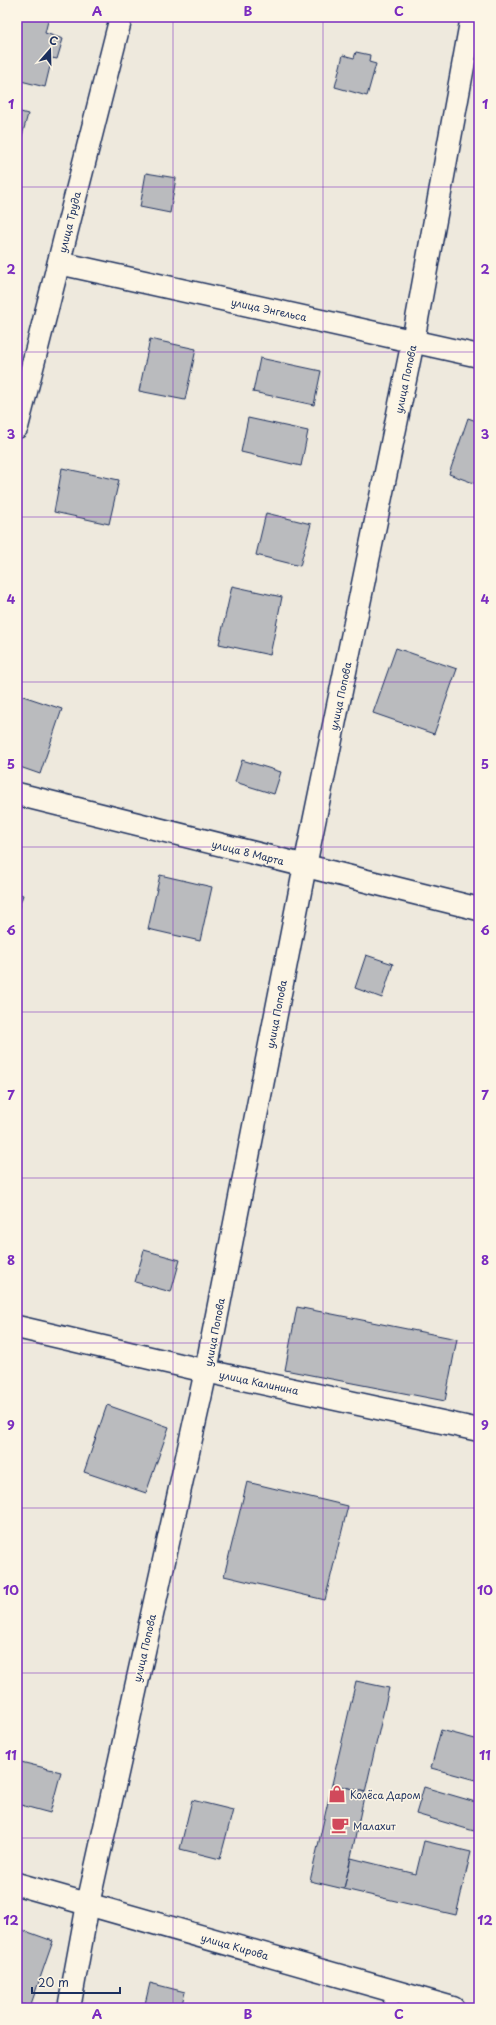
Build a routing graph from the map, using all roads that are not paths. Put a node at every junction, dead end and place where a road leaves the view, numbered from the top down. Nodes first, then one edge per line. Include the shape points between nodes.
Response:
1 (121, 17) edge
2 (472, 17) edge
3 (59, 263) junction
4 (413, 341) junction
5 (479, 356) edge
6 (17, 427) edge
7 (17, 794) edge
8 (305, 866) junction
9 (479, 909) edge
10 (17, 1327) edge
11 (206, 1371) junction
12 (479, 1430) edge
13 (17, 1884) edge
14 (88, 1904) junction
15 (392, 2000) edge
16 (69, 2008) edge
17 (453, 2008) edge

1 - 3 street, улица Труда
2 - 4 street, улица Попова
3 - 4 street, улица Энгельса
3 - 6 street, улица Труда
4 - 5 street, улица Энгельса
4 - 8 street, улица Попова
7 - 8 street, улица 8 Марта
8 - 9 street, улица 8 Марта
8 - 11 street, улица Попова
10 - 11 street, улица Калинина
11 - 12 street, улица Калинина
11 - 14 street, улица Попова
13 - 14 street, улица Кирова
14 - 15 street, улица Кирова
14 - 16 street, улица Попова
15 - 17 street, улица Кирова

